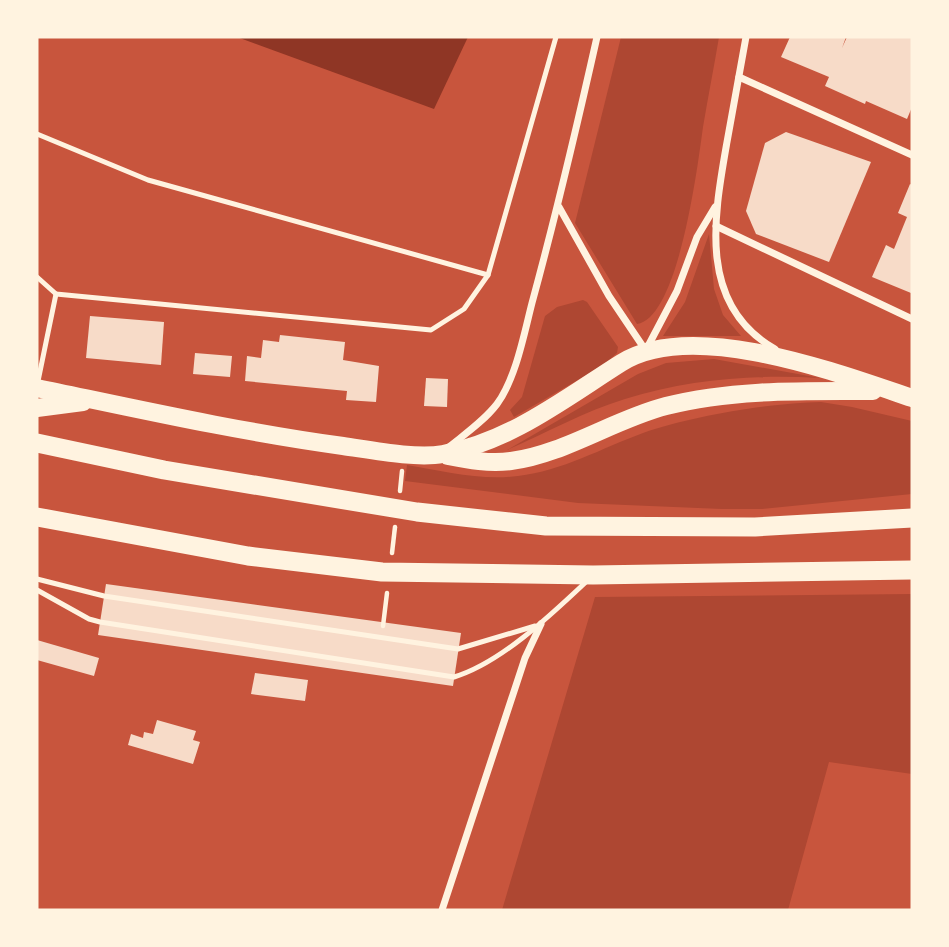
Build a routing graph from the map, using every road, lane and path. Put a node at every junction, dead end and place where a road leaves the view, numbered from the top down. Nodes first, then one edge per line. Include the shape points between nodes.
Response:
1 (556, 37) edge
2 (597, 37) edge
3 (746, 37) edge
4 (739, 78) junction
5 (37, 134) edge
6 (912, 155) edge
7 (716, 205) junction
8 (558, 206) junction
9 (716, 226) junction
10 (488, 275) junction
11 (37, 277) edge
12 (56, 294) junction
13 (912, 319) edge
14 (646, 351) junction
15 (800, 364) junction
16 (37, 387) edge
17 (894, 391) junction
18 (912, 398) edge
19 (97, 400) junction
20 (37, 408) edge
21 (37, 443) edge
22 (441, 455) junction
23 (402, 467) dead end
24 (399, 494) dead end
25 (37, 517) edge
26 (912, 518) edge
27 (396, 521) dead end
28 (391, 562) dead end
29 (912, 570) edge
30 (593, 576) junction
31 (37, 579) edge
32 (388, 589) dead end
33 (37, 590) edge
34 (541, 624) junction
35 (383, 630) dead end
36 (442, 910) edge

1 - 10 lane
2 - 8 street
3 - 4 street
4 - 6 street
4 - 7 street
5 - 10 lane via 148,180
7 - 9 street
7 - 14 street
8 - 14 street
8 - 22 street via 506,388 484,419
9 - 13 street
9 - 15 street via 718,265 730,305 760,341
10 - 12 lane via 464,309 431,330
11 - 12 lane
12 - 16 lane
14 - 15 main road via 725,347
14 - 22 main road via 516,429
15 - 17 main road
16 - 19 main road
17 - 18 main road
17 - 22 main road via 808,390 710,398 643,412 541,454 511,461
19 - 20 main road
19 - 22 main road via 295,439 390,453
21 - 26 highway via 164,470 391,508 547,526 755,527
23 - 24 path
25 - 30 highway via 324,566 428,574
27 - 28 path
29 - 30 highway
30 - 34 lane
31 - 34 lane via 104,596 458,649
32 - 35 path
33 - 34 lane via 100,622 454,677 477,668
34 - 36 street via 525,657

